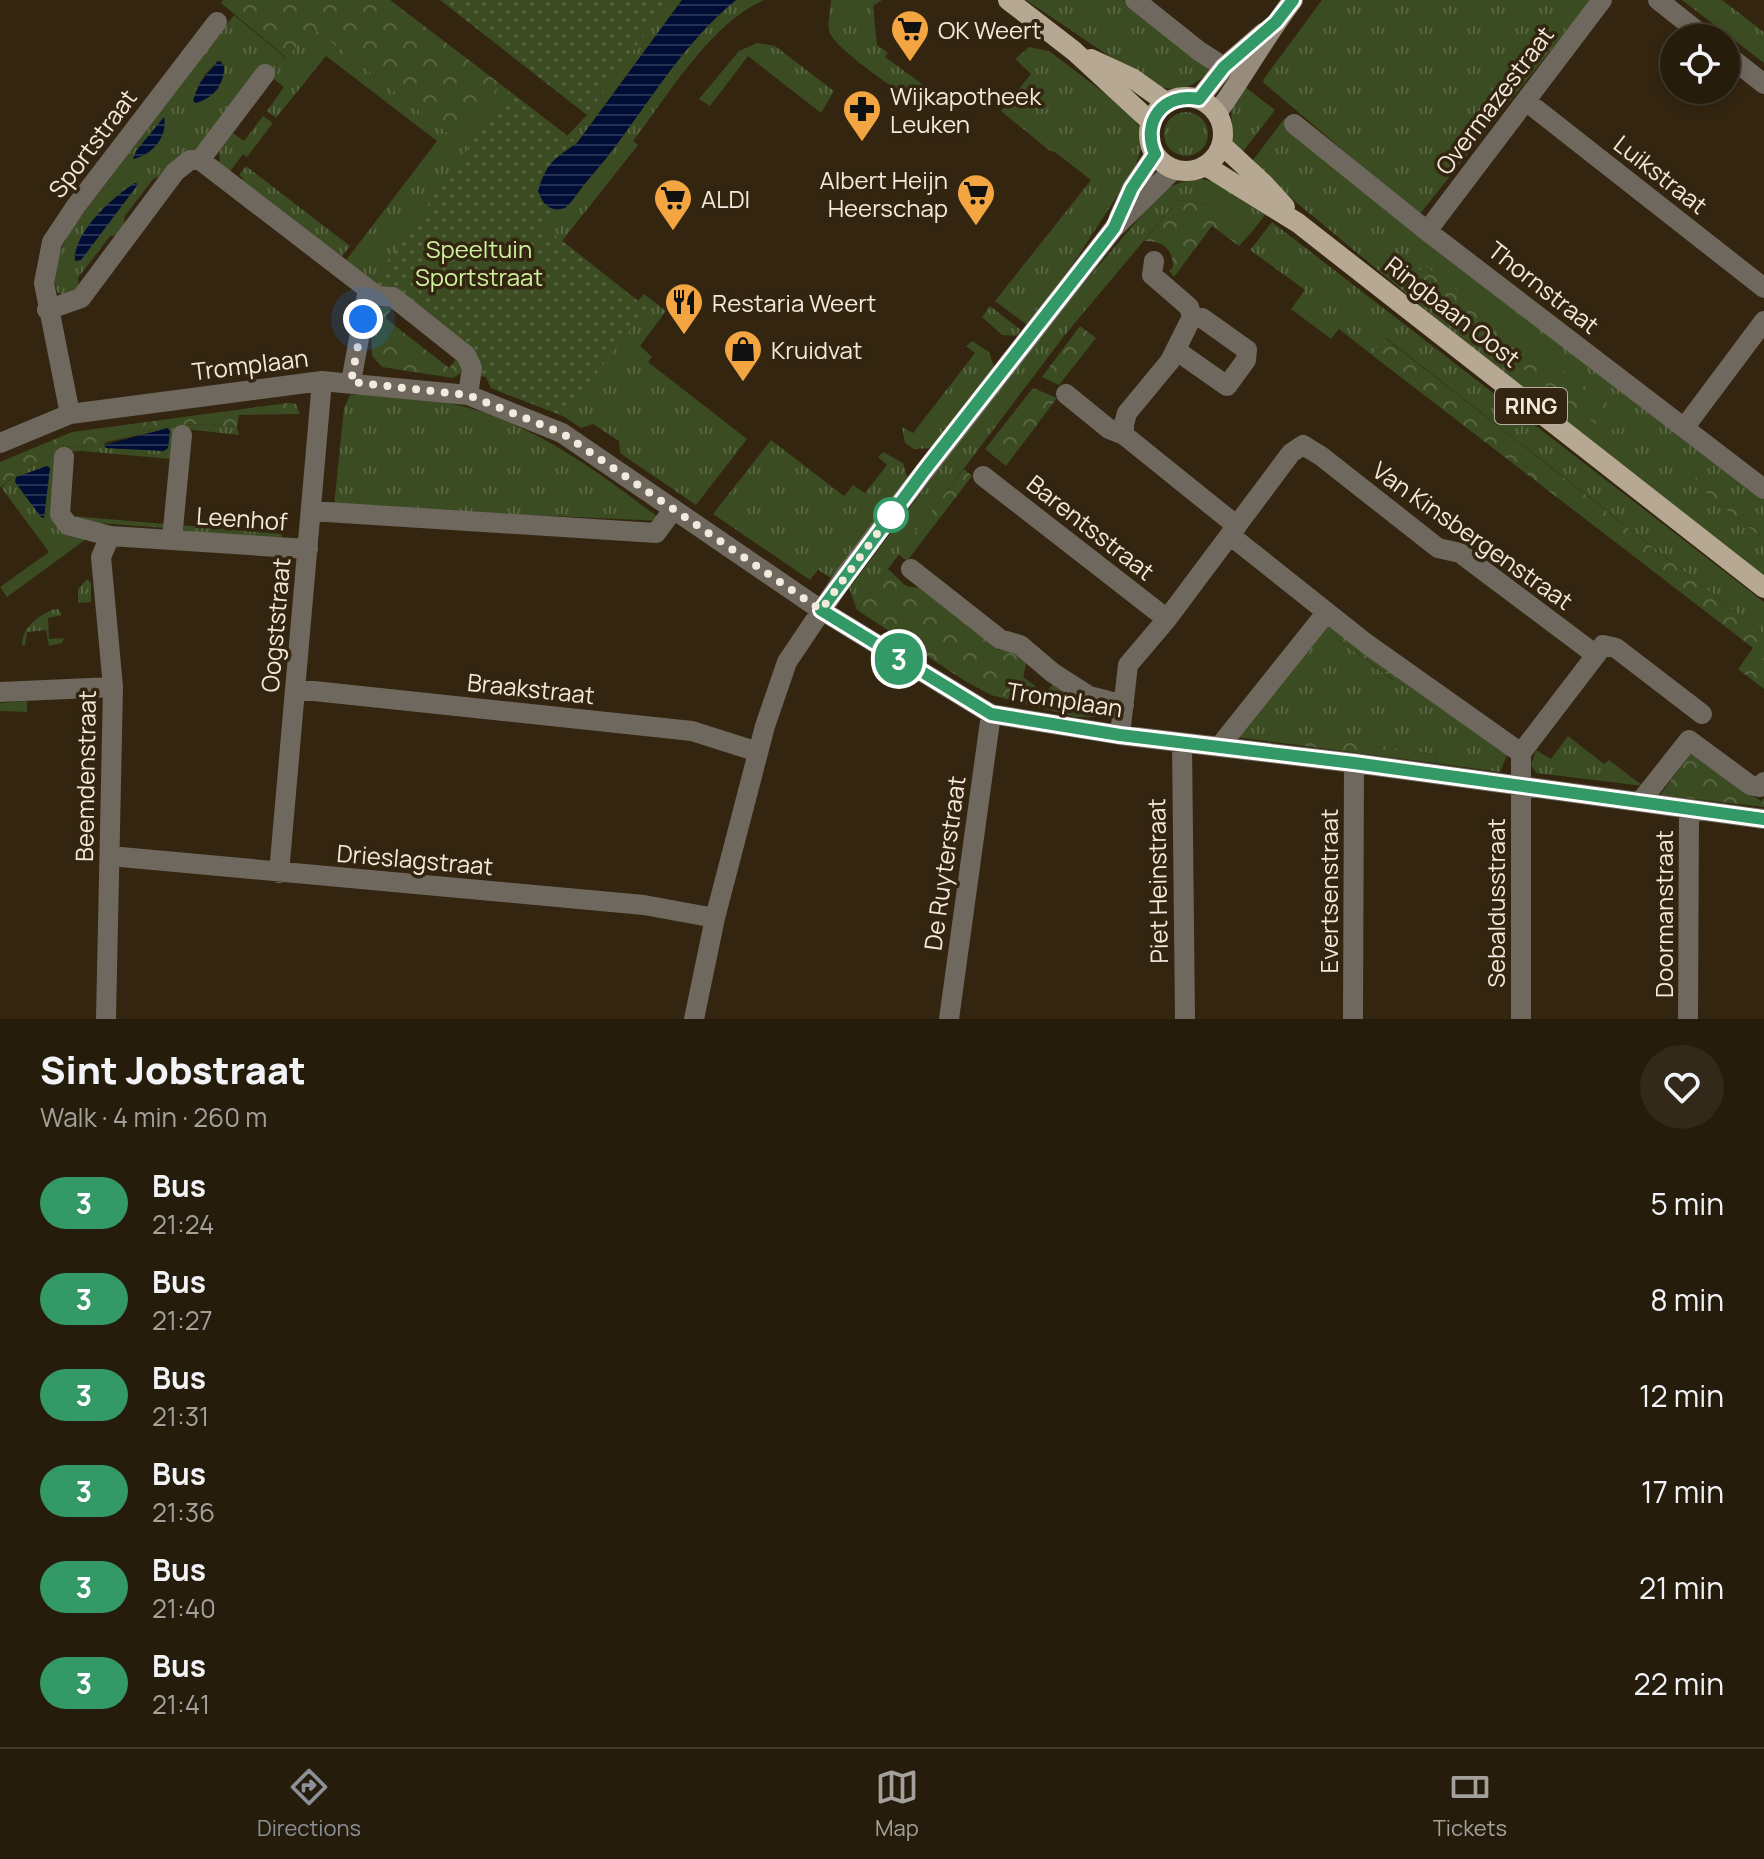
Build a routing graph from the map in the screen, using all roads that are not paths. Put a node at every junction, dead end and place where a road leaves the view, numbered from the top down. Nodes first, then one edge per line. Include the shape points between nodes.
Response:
1 (1008, 0) edge
2 (1135, 0) edge
3 (1293, 0) edge
4 (1602, 0) edge
5 (1658, 0) edge
6 (217, 22) dead end
7 (1276, 22) junction
8 (1688, 24) edge
9 (1074, 51) junction
10 (1740, 65) edge
11 (1224, 67) junction
12 (265, 74) dead end
13 (1764, 84) edge
14 (1199, 99) junction
15 (1526, 101) junction
16 (1167, 103) junction
17 (1217, 113) junction
18 (1151, 122) junction
19 (1294, 124) dead end
20 (1222, 145) junction
21 (1155, 154) junction
22 (200, 160) junction
23 (1206, 166) junction
24 (1174, 169) junction
25 (1298, 223) junction
26 (1114, 228) junction
27 (1427, 231) junction
28 (1154, 261) dead end
29 (1764, 288) edge
30 (368, 289) junction
31 (47, 310) junction
32 (1192, 317) junction
33 (1764, 321) edge
34 (1177, 351) junction
35 (322, 381) junction
36 (351, 382) junction
37 (1066, 394) dead end
38 (468, 395) junction
39 (70, 414) junction
40 (1684, 428) junction
41 (182, 435) dead end
42 (1124, 435) junction
43 (0, 443) edge
44 (64, 457) dead end
45 (983, 476) dead end
46 (1764, 489) edge
47 (673, 510) junction
48 (311, 511) junction
49 (1234, 531) junction
50 (110, 536) junction
51 (172, 539) junction
52 (308, 549) junction
53 (911, 569) dead end
54 (1764, 588) edge
55 (821, 610) junction
56 (1326, 613) junction
57 (1167, 619) junction
58 (1596, 655) junction
59 (113, 687) junction
60 (295, 689) junction
61 (0, 692) edge
62 (1124, 705) junction
63 (991, 714) junction
64 (1702, 714) dead end
65 (1120, 735) junction
66 (1182, 743) junction
67 (1219, 747) junction
68 (758, 752) junction
69 (1521, 753) junction
70 (1354, 763) junction
71 (1764, 782) edge
72 (1521, 787) junction
73 (1640, 802) junction
74 (1689, 809) junction
75 (1764, 819) edge
76 (110, 856) junction
77 (279, 873) junction
78 (715, 918) junction
79 (106, 1019) edge
80 (694, 1019) edge
81 (949, 1019) edge
82 (1185, 1019) edge
83 (1353, 1019) edge
84 (1521, 1019) edge
85 (1688, 1019) edge

1 - 9 main road
2 - 11 street
3 - 7 street
4 - 15 street, Overmazestraat
5 - 8 street
6 - 31 street, Sportstraat via 52,242 44,283
7 - 11 street
7 - 17 street
9 - 16 main road via 1132,78
9 - 18 main road
10 - 13 street
11 - 14 street
12 - 22 street
14 - 16 main road
14 - 17 main road
15 - 27 street, Overmazestraat
15 - 29 street, Luikstraat
16 - 18 main road
17 - 20 main road
18 - 21 main road
19 - 27 street, Thornstraat
20 - 23 main road
20 - 25 main road, Ringbaan Oost / RING
21 - 24 main road
21 - 26 street
22 - 30 street
22 - 31 street via 190,160 175,172 81,298
23 - 24 main road
23 - 25 main road, Ringbaan Oost / RING
24 - 26 street
25 - 54 main road, Ringbaan Oost / RING
26 - 55 street
27 - 40 street, Thornstraat
28 - 32 street via 1152,275 1189,307
30 - 36 street
30 - 38 street via 393,297 466,355 472,368
31 - 39 street, Sportstraat
32 - 34 street
32 - 34 street via 1202,318 1247,350 1246,360 1227,386
33 - 40 street
34 - 42 street via 1127,413
35 - 36 street, Tromplaan
35 - 39 street, Tromplaan
35 - 48 street, Oogststraat
36 - 38 street, Tromplaan
37 - 42 street
38 - 47 street, Tromplaan via 562,433
39 - 43 street, Tromplaan
40 - 46 street, Thornstraat
41 - 51 street, Leenhof
42 - 49 street
44 - 50 street, Leenhof via 60,514 68,525
45 - 57 street, Barentsstraat
47 - 48 street via 656,533
47 - 55 street, Tromplaan
48 - 52 street, Oogststraat
49 - 56 street
49 - 57 street, Van Kinsbergenstraat
49 - 58 street, Van Kinsbergenstraat via 1291,453 1303,445 1438,548 1460,553
50 - 51 street, Leenhof
50 - 59 street, Beemdenstraat via 101,557
51 - 52 street, Leenhof
52 - 60 street, Oogststraat
53 - 62 street, Tromplaan via 1000,639 1020,645 1089,696
55 - 63 street, Tromplaan
55 - 68 street via 787,662
56 - 67 street
56 - 69 street
57 - 62 street, Van Kinsbergenstraat via 1128,665
58 - 64 street via 1603,645 1616,648
58 - 69 street
59 - 61 street
59 - 76 street, Beemdenstraat
60 - 68 street, Braakstraat via 692,731
60 - 77 street, Oogststraat
62 - 65 street, Van Kinsbergenstraat
63 - 65 street, Tromplaan
63 - 81 street, De Ruyterstraat
65 - 66 street, Tromplaan
66 - 67 street, Tromplaan
66 - 82 street, Piet Heinstraat
67 - 70 street, Tromplaan
68 - 78 street
69 - 72 street
70 - 72 street, Tromplaan
70 - 83 street, Evertsenstraat
71 - 73 street via 1760,787 1750,785 1689,740
72 - 73 street, Tromplaan
72 - 84 street, Sebaldusstraat
73 - 74 street, Tromplaan
74 - 75 street, Tromplaan
74 - 85 street, Doormanstraat
76 - 77 street, Drieslagstraat
76 - 79 street, Beemdenstraat
77 - 78 street, Drieslagstraat via 644,905
78 - 80 street

